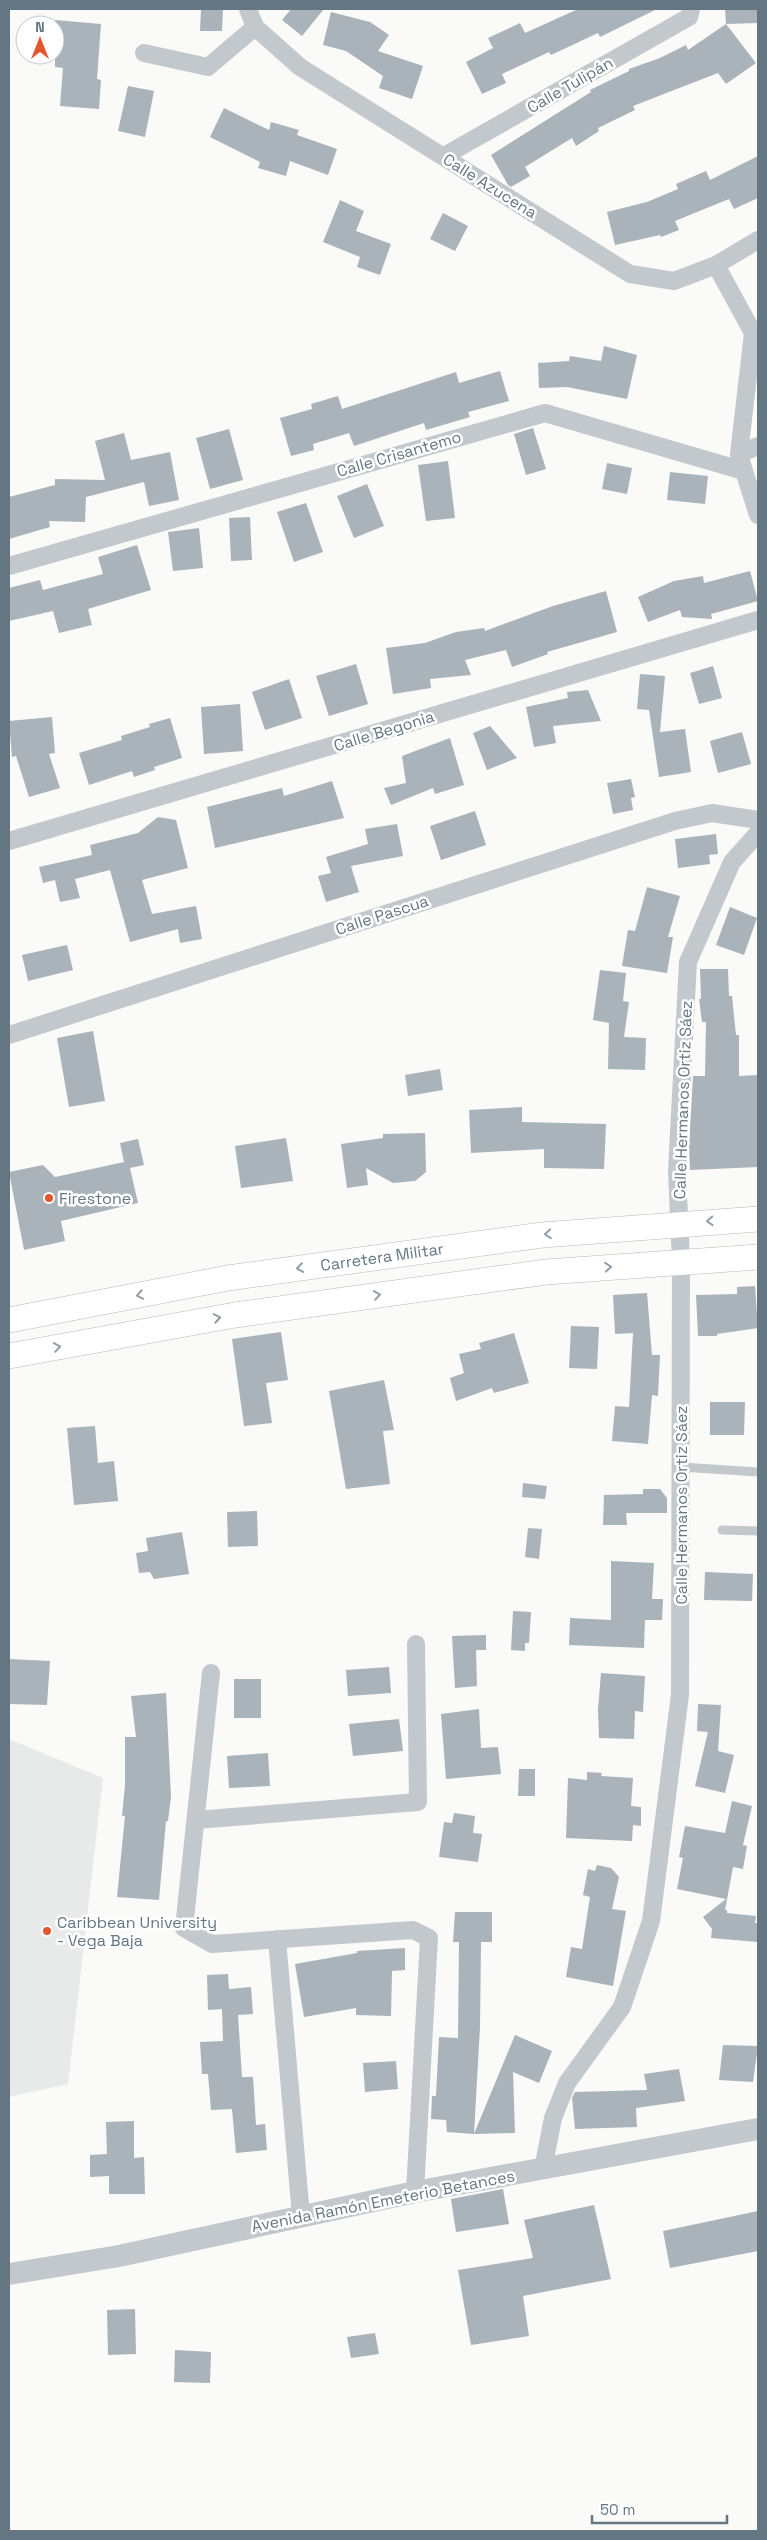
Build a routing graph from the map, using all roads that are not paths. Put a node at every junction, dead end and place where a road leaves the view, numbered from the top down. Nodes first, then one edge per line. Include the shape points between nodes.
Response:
1 (248, 9) edge
2 (691, 9) edge
3 (255, 27) junction
4 (144, 53) dead end
5 (444, 156) junction
6 (758, 240) edge
7 (716, 265) junction
8 (758, 446) edge
9 (739, 454) junction
10 (744, 471) junction
11 (758, 515) edge
12 (9, 566) edge
13 (758, 620) edge
14 (758, 820) edge
15 (758, 833) edge
16 (9, 841) edge
17 (9, 1035) edge
18 (758, 1219) edge
19 (680, 1223) junction
20 (758, 1257) edge
21 (682, 1261) junction
22 (9, 1320) edge
23 (9, 1356) edge
24 (681, 1468) junction
25 (758, 1472) edge
26 (722, 1530) dead end
27 (758, 1531) edge
28 (416, 1644) dead end
29 (211, 1673) dead end
30 (196, 1820) junction
31 (276, 1939) junction
32 (758, 2130) edge
33 (543, 2169) junction
34 (415, 2192) junction
35 (300, 2216) junction
36 (9, 2274) edge

1 - 3 street, Calle Azucena
2 - 5 street, Calle Tulipán via 689,17
3 - 4 street via 208,67
3 - 5 street, Calle Azucena via 300,67
5 - 7 street, Calle Azucena via 630,274 674,281
6 - 7 street, Calle Azucena
7 - 9 street via 753,333
8 - 9 street
9 - 10 street
10 - 11 street
10 - 12 street, Calle Crisantemo via 545,413
13 - 16 street, Calle Begonia
14 - 17 street, Calle Pascua via 712,813 676,821
15 - 19 street, Calle Hermanos Ortiz Sáez via 732,862 688,962 677,1171
18 -> 19 main road, Carretera Militar
19 - 21 street, Calle Hermanos Ortiz Sáez
19 -> 22 main road, Carretera Militar via 542,1235 228,1278
20 - 21 main road
23 -> 21 main road via 235,1315 546,1272
21 - 24 street, Calle Hermanos Ortiz Sáez
24 - 25 lane
24 - 33 street, Calle Hermanos Ortiz Sáez via 680,1695 651,1921 622,2008 567,2083 553,2118
26 - 27 lane
28 - 30 street via 418,1802
29 - 30 street
30 - 31 street via 184,1928 212,1944
31 - 34 street via 413,1930 429,1938
31 - 35 street
32 - 33 street, Avenida Ramón Emeterio Betances
33 - 34 street, Avenida Ramón Emeterio Betances
34 - 35 street, Avenida Ramón Emeterio Betances
35 - 36 street, Avenida Ramón Emeterio Betances via 119,2256

